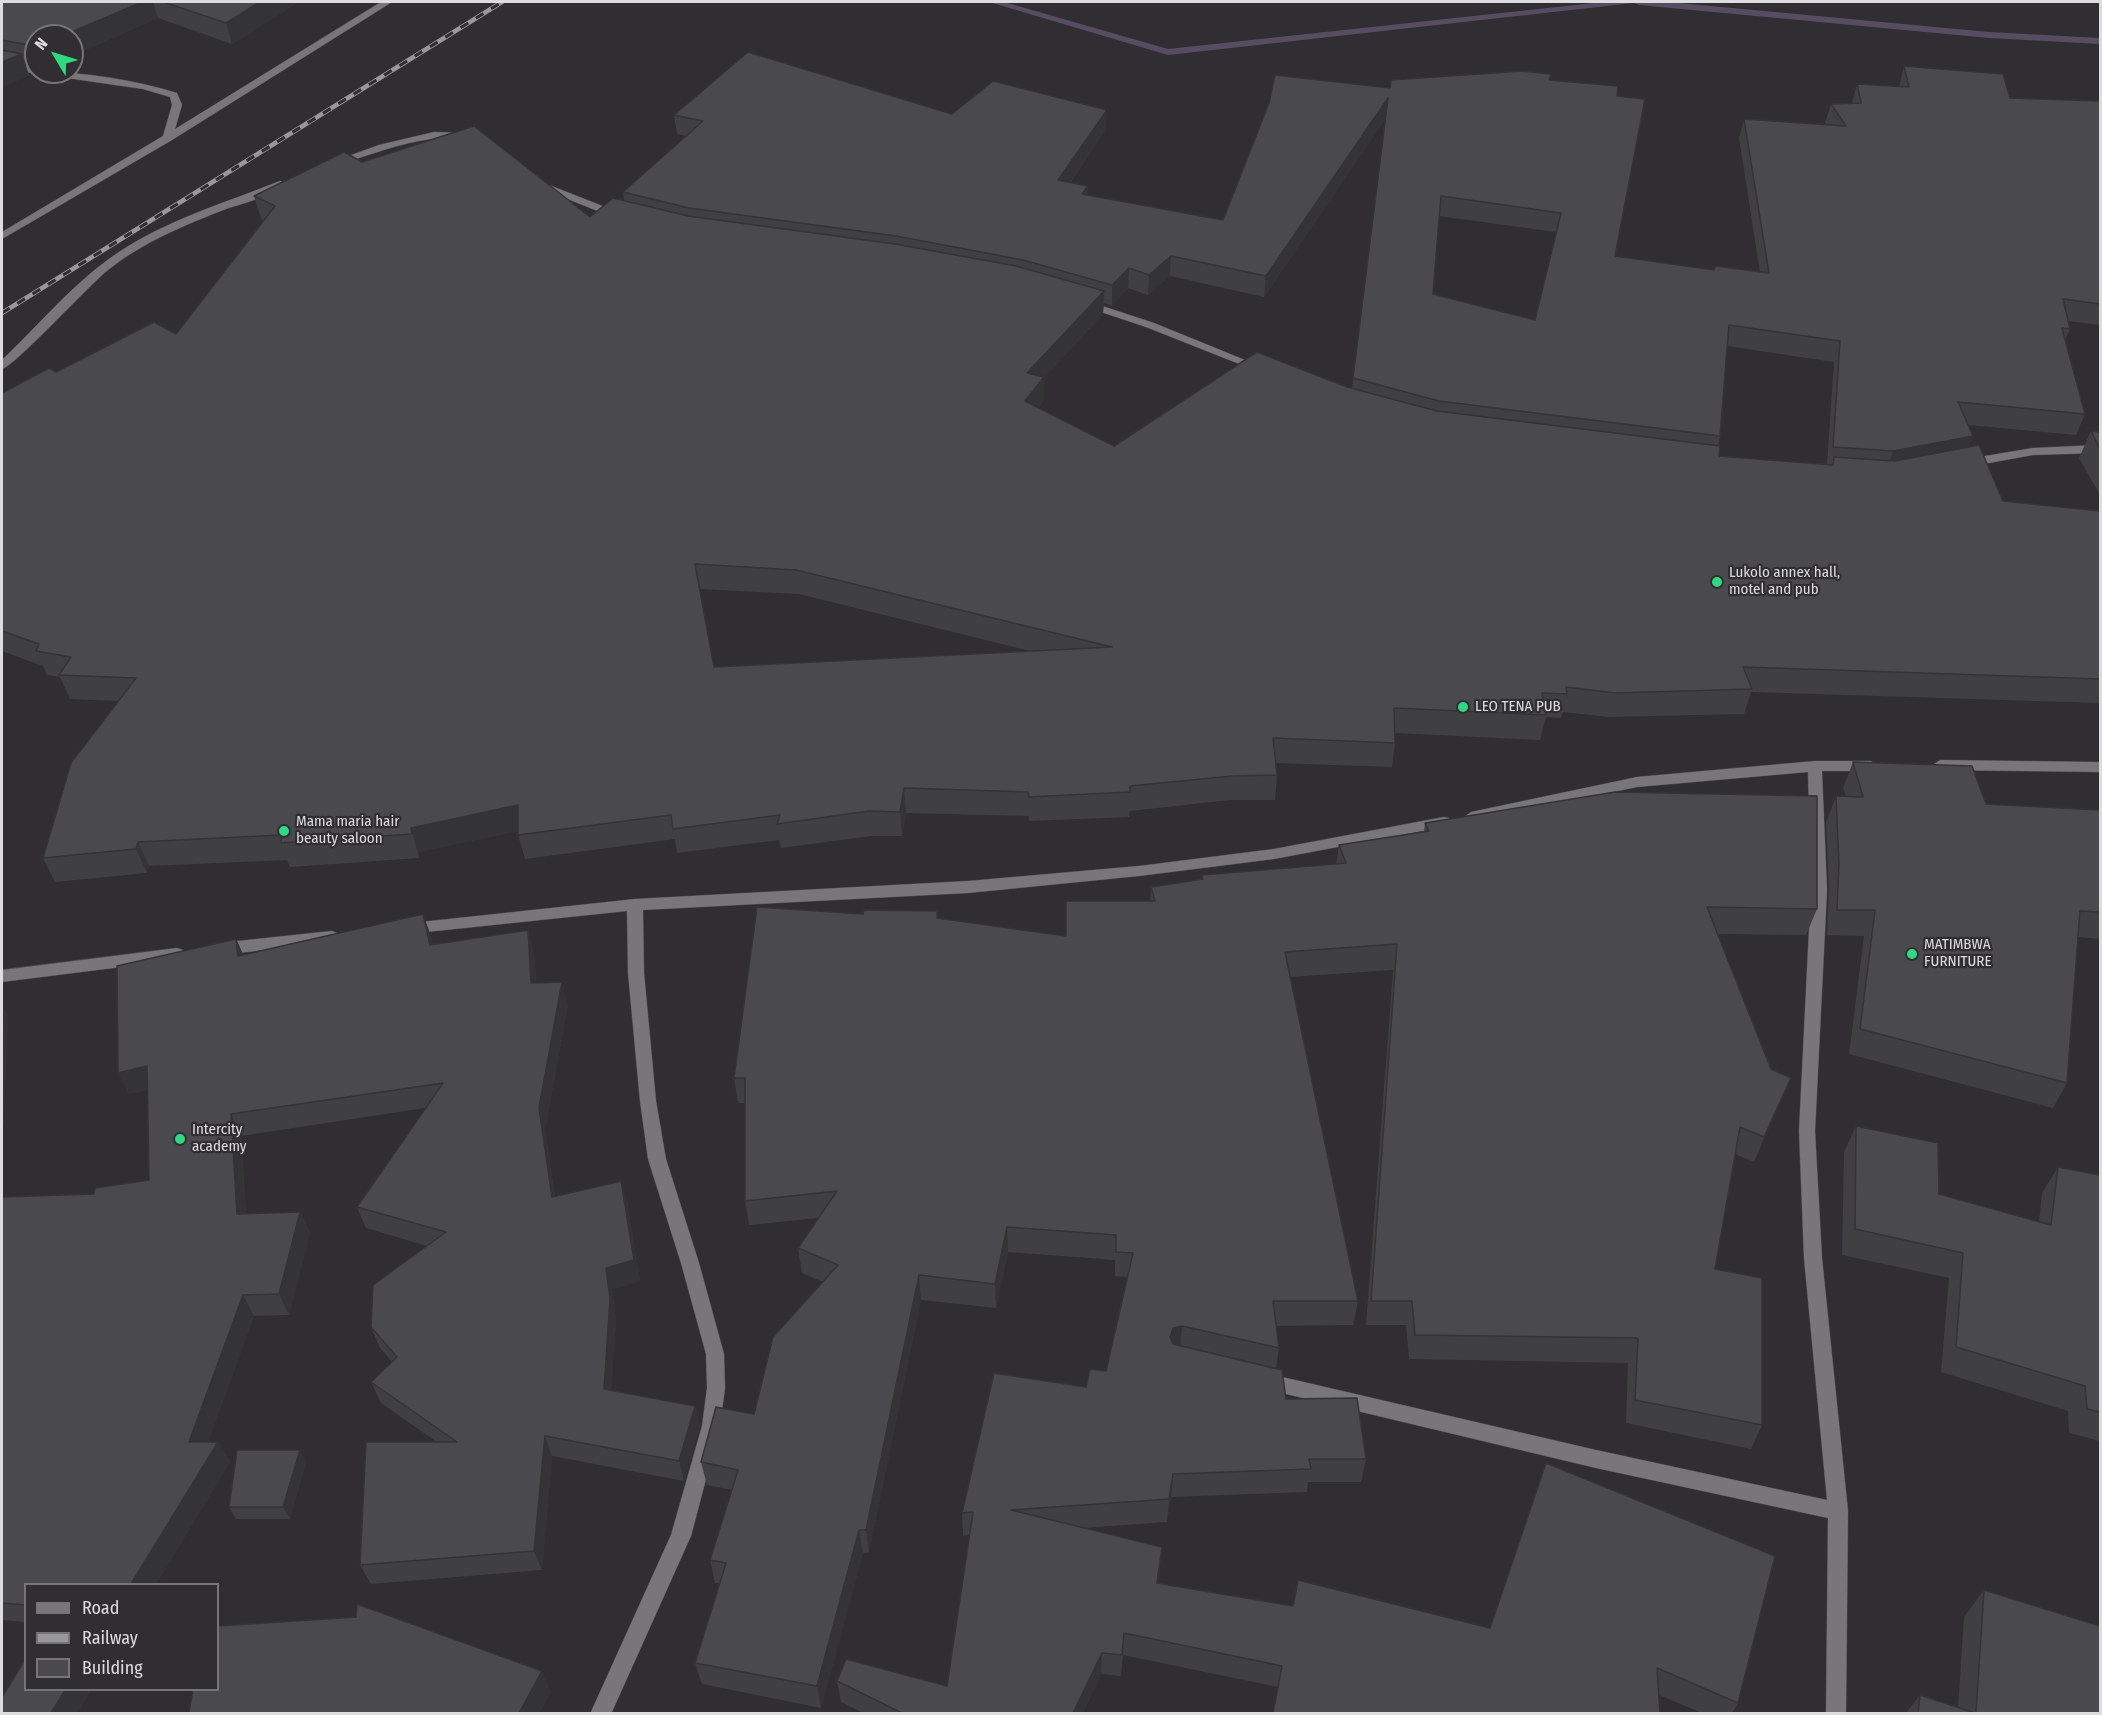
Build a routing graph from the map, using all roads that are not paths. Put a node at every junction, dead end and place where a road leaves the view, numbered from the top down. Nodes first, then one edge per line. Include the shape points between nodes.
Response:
1 (387, 2) edge
2 (2, 64) edge
3 (24, 68) edge
4 (84, 77) edge
5 (168, 138) junction
6 (479, 138) edge
7 (323, 167) edge
8 (529, 175) edge
9 (292, 179) edge
10 (628, 218) edge
11 (2, 236) edge
12 (1068, 299) edge
13 (2, 366) edge
14 (1271, 373) edge
15 (2100, 449) edge
16 (1959, 465) edge
17 (1886, 765) edge
18 (1922, 765) edge
19 (1815, 766) junction
20 (2100, 767) edge
21 (635, 905) junction
22 (392, 930) edge
23 (345, 935) edge
24 (2, 976) edge
25 (1248, 1377) edge
26 (1838, 1511) junction
27 (600, 1713) edge
28 (1836, 1713) edge

1 - 5 street
2 - 3 street
4 - 5 street via 144,86 174,95 177,105
5 - 11 street
6 - 7 street via 443,135 399,142
8 - 10 street via 548,189
9 - 13 street via 160,233 120,256
12 - 14 street via 1150,325
15 - 16 street via 2002,454
17 - 19 street
18 - 20 street
19 - 21 street via 1637,782 1274,855 1139,871 968,887
19 - 26 street via 1819,890 1807,1131 1813,1258
21 - 22 street
21 - 27 street via 636,973 657,1159 715,1354 716,1388 711,1426 681,1536
23 - 24 street
25 - 26 street
26 - 28 street

